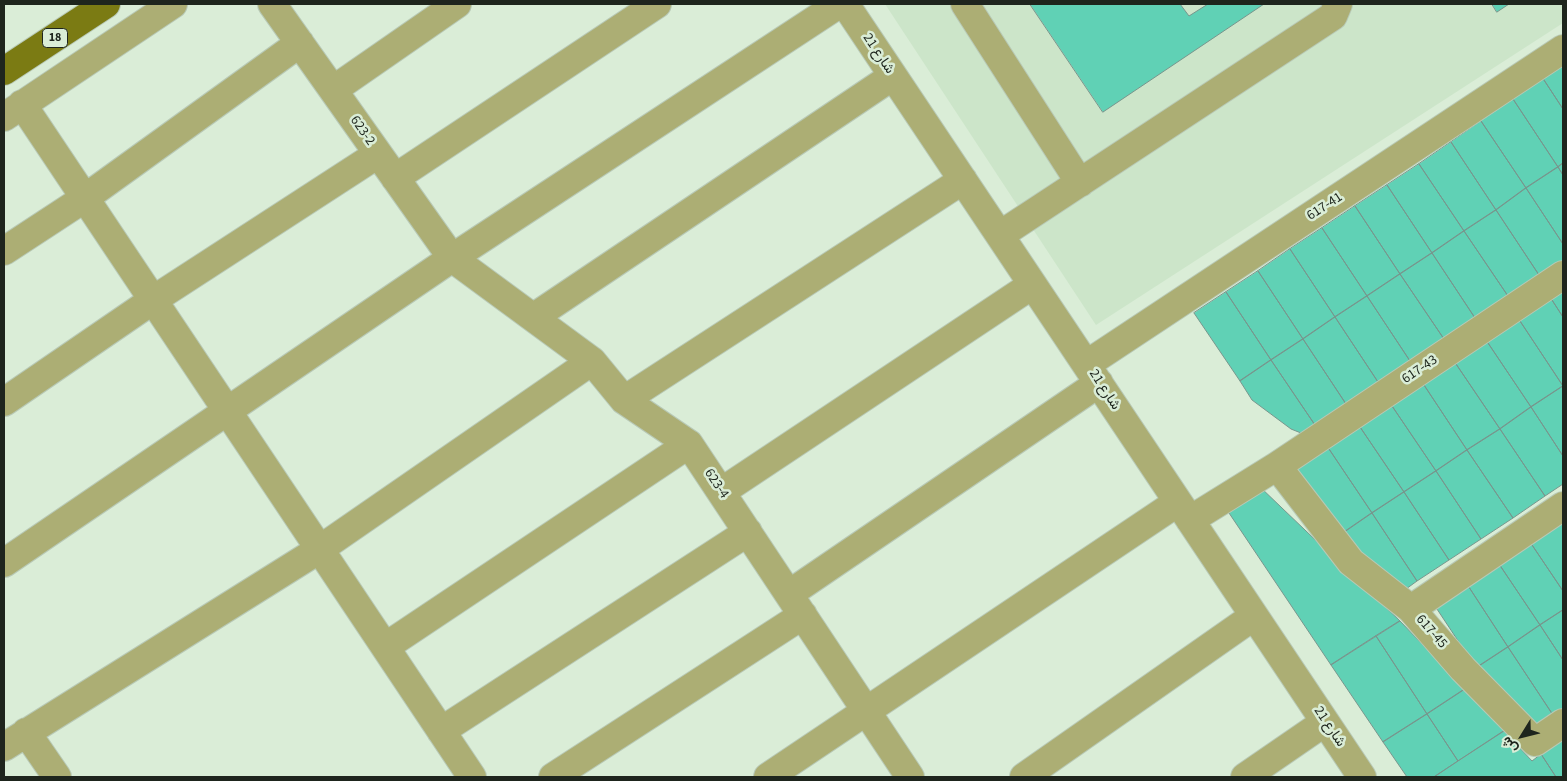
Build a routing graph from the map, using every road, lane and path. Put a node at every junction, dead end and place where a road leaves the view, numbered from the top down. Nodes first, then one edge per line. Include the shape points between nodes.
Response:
1 (106, 4) edge
2 (173, 4) edge
3 (272, 4) edge
4 (457, 4) edge
5 (657, 4) edge
6 (838, 4) edge
7 (845, 4) edge
8 (966, 4) edge
9 (1338, 4) edge
10 (300, 43) junction
11 (1563, 49) edge
12 (4, 71) edge
13 (893, 76) junction
14 (333, 90) junction
15 (13, 111) edge
16 (378, 154) junction
17 (395, 178) junction
18 (962, 180) junction
19 (1080, 183) junction
20 (85, 198) junction
21 (1000, 235) junction
22 (4, 250) edge
23 (452, 258) junction
24 (1563, 275) edge
25 (1032, 285) junction
26 (153, 300) junction
27 (534, 318) junction
28 (592, 361) junction
29 (1093, 374) junction
30 (624, 400) junction
31 (4, 402) edge
32 (227, 410) junction
33 (689, 444) junction
34 (1277, 466) junction
35 (721, 492) junction
36 (1563, 506) edge
37 (1184, 511) junction
38 (748, 532) junction
39 (320, 549) junction
40 (4, 563) edge
41 (796, 605) junction
42 (1411, 609) junction
43 (1254, 616) junction
44 (385, 647) junction
45 (866, 711) junction
46 (1325, 722) junction
47 (1563, 723) edge
48 (441, 731) junction
49 (26, 732) junction
50 (4, 747) edge
51 (57, 777) edge
52 (472, 777) edge
53 (553, 777) edge
54 (768, 777) edge
55 (910, 777) edge
56 (1024, 777) edge
57 (1245, 777) edge
58 (1362, 777) edge

1 - 12 main road, 18
2 - 15 street
3 - 10 street, 623-2
4 - 14 street
5 - 17 street
6 - 23 street
7 - 13 street, شارع 21
8 - 19 street
9 - 19 street via 1333,16
10 - 14 street, 623-2
10 - 20 street
11 - 29 street, 617-41
13 - 18 street, شارع 21
13 - 27 street
14 - 16 street, 623-2
15 - 20 street
16 - 17 street, 623-2
16 - 26 street
17 - 23 street, 623-2
18 - 21 street, شارع 21
18 - 30 street
19 - 21 street
20 - 22 street
20 - 26 street
21 - 25 street, شارع 21
23 - 27 street, 623-4
23 - 32 street
24 - 34 street, 617-43
25 - 29 street, شارع 21
25 - 35 street
26 - 31 street
26 - 32 street
27 - 28 street, 623-4
28 - 30 street, 623-4
28 - 39 street
29 - 37 street, شارع 21
29 - 41 street, 617-41
30 - 33 street, 623-4
32 - 39 street
32 - 40 street
33 - 35 street, 623-4
33 - 44 street
34 - 37 street, 617-43
34 - 42 street via 1352,562
35 - 38 street, 623-4
36 - 42 street, 617-45
37 - 43 street, شارع 21
37 - 45 street, 617-43
38 - 41 street, 623-4
38 - 48 street
39 - 44 street
39 - 49 street
41 - 45 street, 623-4
41 - 53 street, 617-41
42 - 47 street, 617-45 via 1463,670 1534,742
43 - 46 street, شارع 21
43 - 56 street
44 - 48 street
45 - 54 street, 617-43
45 - 55 street, 623-4
46 - 57 street
46 - 58 street, شارع 21
48 - 52 street
49 - 50 street
49 - 51 street

